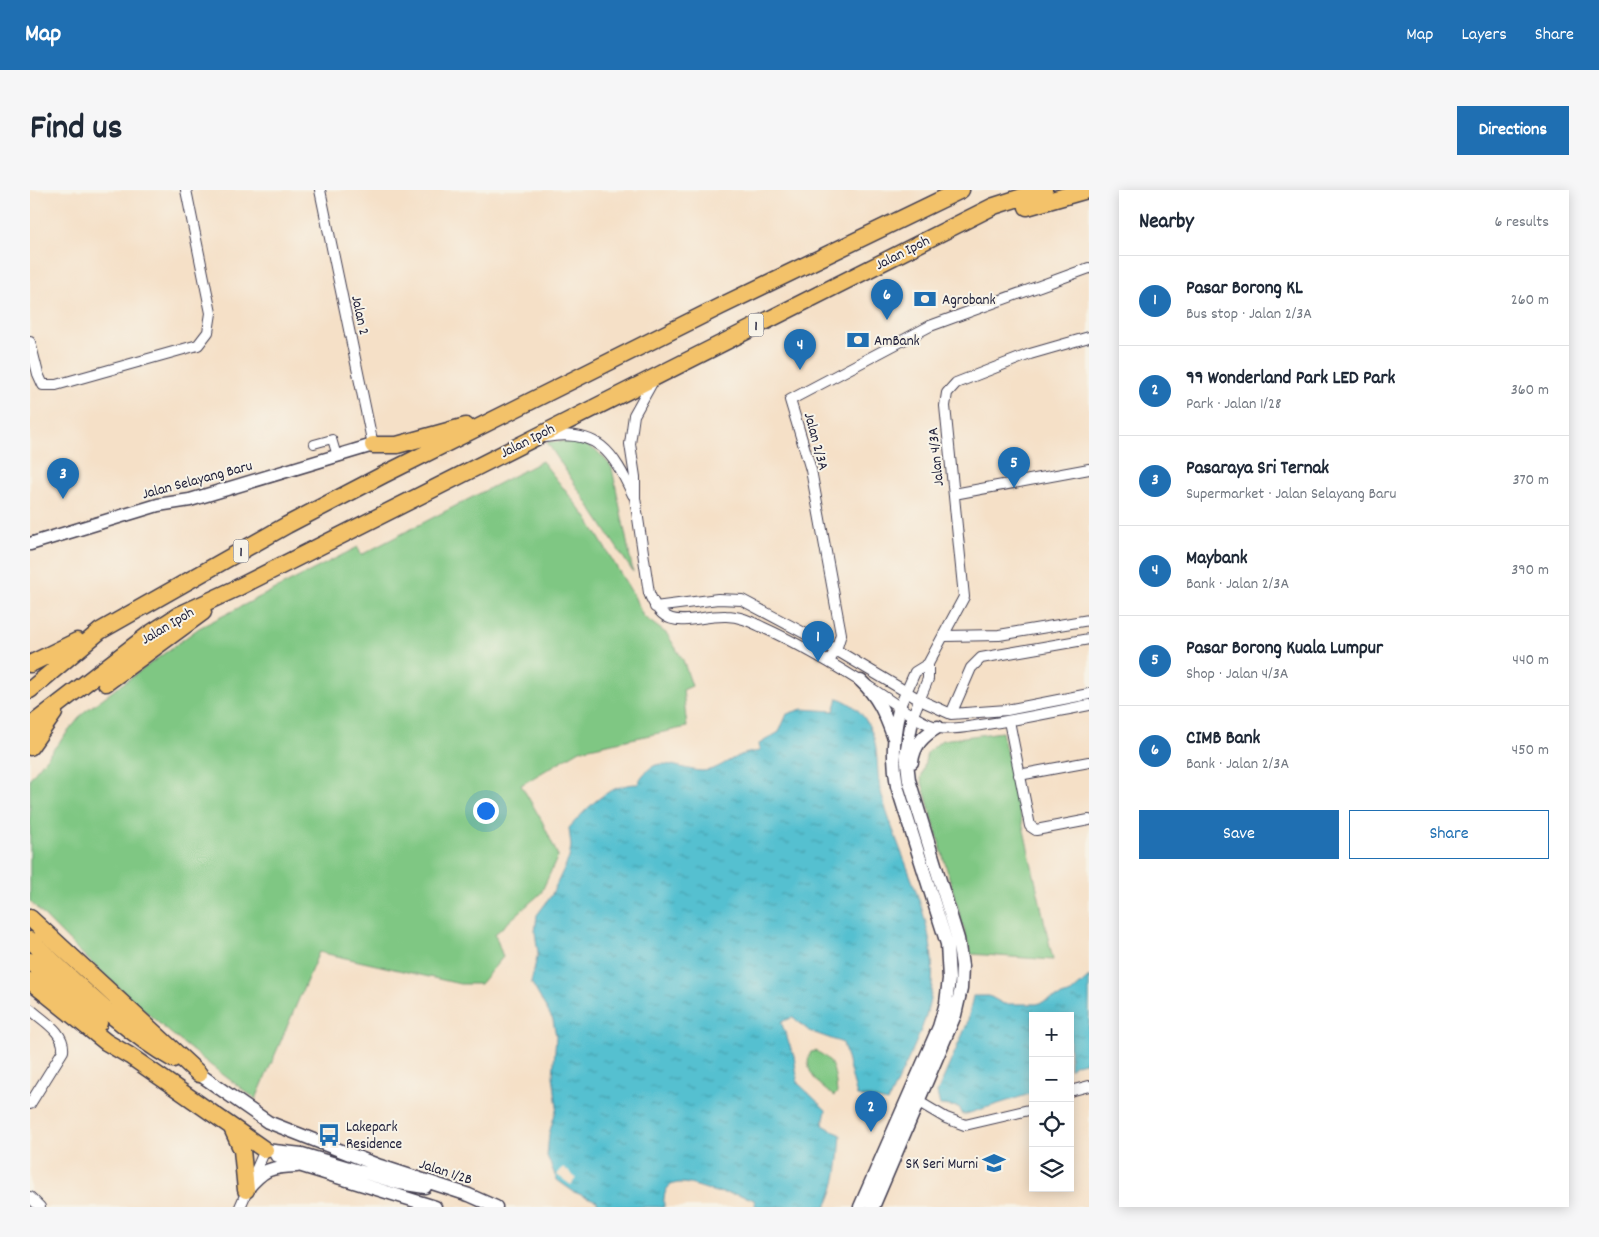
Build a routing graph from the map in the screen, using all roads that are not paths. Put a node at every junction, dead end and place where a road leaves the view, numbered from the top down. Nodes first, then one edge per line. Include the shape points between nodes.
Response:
1 (186, 190) edge
2 (320, 190) edge
3 (961, 190) edge
4 (1044, 190) edge
5 (1087, 190) edge
6 (994, 206) junction
7 (1089, 268) edge
8 (1089, 337) edge
9 (30, 342) edge
10 (658, 374) junction
11 (495, 419) junction
12 (314, 444) dead end
13 (520, 444) junction
14 (373, 445) junction
15 (337, 456) junction
16 (1089, 468) edge
17 (383, 474) junction
18 (954, 494) junction
19 (635, 498) junction
20 (30, 544) edge
21 (235, 589) junction
22 (655, 607) junction
23 (1089, 620) edge
24 (100, 631) junction
25 (945, 636) junction
26 (1089, 639) edge
27 (836, 650) junction
28 (69, 656) junction
29 (829, 661) junction
30 (30, 664) edge
31 (928, 664) junction
32 (860, 681) junction
33 (30, 683) edge
34 (106, 683) dead end
35 (30, 690) edge
36 (906, 690) junction
37 (1089, 694) edge
38 (65, 700) junction
39 (920, 700) junction
40 (1089, 705) edge
41 (900, 706) junction
42 (951, 714) junction
43 (913, 715) junction
44 (1009, 721) junction
45 (30, 726) edge
46 (938, 727) junction
47 (893, 736) junction
48 (30, 747) edge
49 (1089, 762) edge
50 (1019, 775) junction
51 (909, 780) junction
52 (1089, 820) edge
53 (30, 918) edge
54 (30, 940) edge
55 (30, 961) edge
56 (52, 970) junction
57 (30, 981) edge
58 (30, 1009) edge
59 (130, 1056) junction
60 (199, 1074) junction
61 (1089, 1086) edge
62 (1074, 1090) edge
63 (919, 1102) junction
64 (30, 1104) edge
65 (1029, 1110) edge
66 (232, 1128) junction
67 (265, 1150) junction
68 (302, 1166) junction
69 (440, 1186) junction
70 (246, 1190) junction
71 (398, 1196) junction
72 (30, 1197) edge
73 (40, 1207) edge
74 (240, 1207) edge
75 (407, 1207) edge
76 (435, 1207) edge
77 (496, 1207) edge
78 (860, 1207) edge
79 (873, 1207) edge

1 - 9 street via 211,314 208,332 198,345 56,385 43,385
2 - 14 street, Jalan 2
3 - 11 highway, Jalan Ipoh / 1
4 - 6 highway, Jalan Ipoh / 1
5 - 6 highway via 1026,207
6 - 10 highway, Jalan Ipoh / 1
7 - 27 street, Jalan 2/3A via 930,326 790,400 811,470 841,634
8 - 18 street, Jalan 4/3A via 1008,362 956,383 947,393 945,406
10 - 13 highway, Jalan Ipoh / 1
10 - 19 street via 641,400 631,431
11 - 14 highway via 397,445
11 - 17 highway, Jalan Ipoh / 1
12 - 15 street via 332,439
13 - 19 street via 566,435 596,442 608,450 619,465
13 - 21 highway, Jalan Ipoh / 1
14 - 15 street, Jalan Selayang Baru
14 - 17 highway via 393,454
15 - 20 street, Jalan Selayang Baru
16 - 18 street
17 - 24 highway, Jalan Ipoh / 1
18 - 25 street, Jalan 4/3A via 964,597
19 - 22 street
21 - 34 highway
21 - 38 highway, Jalan Ipoh / 1 via 179,615 148,634
22 - 27 street via 718,599 742,600
22 - 29 street via 662,615 675,620 725,616 742,618
23 - 25 street via 999,635
24 - 28 highway, Jalan Ipoh / 1
24 - 30 highway
25 - 31 street, Jalan 4/3A
26 - 42 street via 981,658 971,668
27 - 29 street, Jalan 2/3A
27 - 36 street
28 - 33 highway
28 - 35 highway, Jalan Ipoh / 1
29 - 32 street
31 - 36 street, Jalan 4/3A via 915,672
31 - 39 street, Jalan 4/3A via 928,679
32 - 41 street
32 - 47 street via 884,709
36 - 39 street
36 - 41 street, Jalan 4/3A
37 - 42 street via 1007,710
38 - 45 highway, Jalan Ipoh / 1
38 - 48 highway
39 - 42 street
39 - 43 street, Jalan 4/3A
40 - 44 street
41 - 43 street
41 - 47 street
43 - 46 street
43 - 51 street via 906,754
44 - 46 street via 950,729
44 - 50 street
46 - 51 street via 913,750
47 - 78 street via 897,786 947,944 949,979 939,1027
49 - 50 street
50 - 52 street via 1030,826 1036,830
51 - 63 street via 958,939 962,966 955,1015
53 - 60 highway
54 - 56 highway
55 - 56 highway
56 - 59 highway
56 - 60 highway via 97,1001 156,1049
57 - 59 highway via 106,1042
58 - 64 street via 64,1042 63,1051
59 - 66 highway
60 - 69 street, Jalan 1/2B via 268,1122
61 - 62 street
63 - 65 street via 965,1125
63 - 79 street
66 - 67 highway
66 - 70 highway via 242,1150
67 - 68 street
67 - 69 street via 302,1154 417,1187
67 - 70 street
68 - 70 street via 262,1172
68 - 71 street
69 - 77 street, Jalan 1/2B
70 - 74 street
71 - 75 street
71 - 76 street
72 - 73 street

